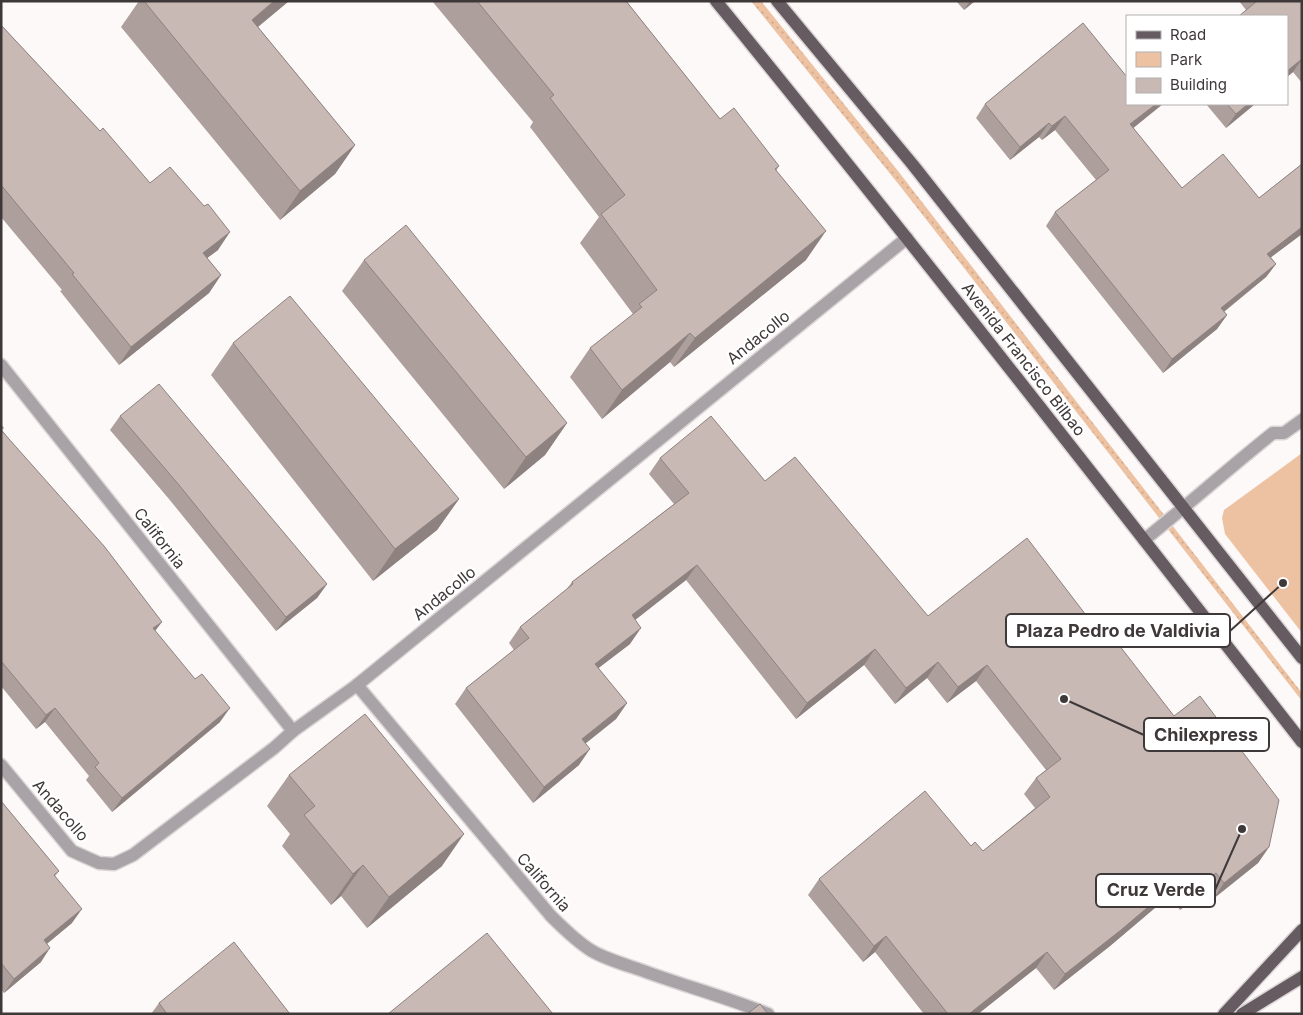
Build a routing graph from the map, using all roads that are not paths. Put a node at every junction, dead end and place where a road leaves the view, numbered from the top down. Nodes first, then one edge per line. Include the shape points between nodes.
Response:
1 (716, 1) edge
2 (777, 1) edge
3 (906, 238) junction
4 (1, 365) edge
5 (1302, 420) edge
6 (1184, 508) junction
7 (1144, 540) junction
8 (1302, 658) edge
9 (357, 685) junction
10 (292, 731) junction
11 (1302, 742) edge
12 (1, 766) edge
13 (1302, 930) edge
14 (1302, 976) edge
15 (768, 1014) edge
16 (1224, 1014) edge
17 (1242, 1014) edge

1 - 3 main road, Avenida Francisco Bilbao
2 - 6 main road, Avenida Francisco Bilbao via 913,165
3 - 7 main road, Avenida Francisco Bilbao
3 - 9 street, Andacollo
4 - 10 street, California
5 - 6 street via 1284,433 1273,433
6 - 7 street
6 - 8 main road, Avenida Francisco Bilbao
7 - 11 main road, Avenida Francisco Bilbao
9 - 10 street, Andacollo
9 - 15 street, California via 566,931 592,951 616,961
10 - 12 street, Andacollo via 133,854 114,864 99,863 72,851
13 - 16 main road
14 - 17 main road

